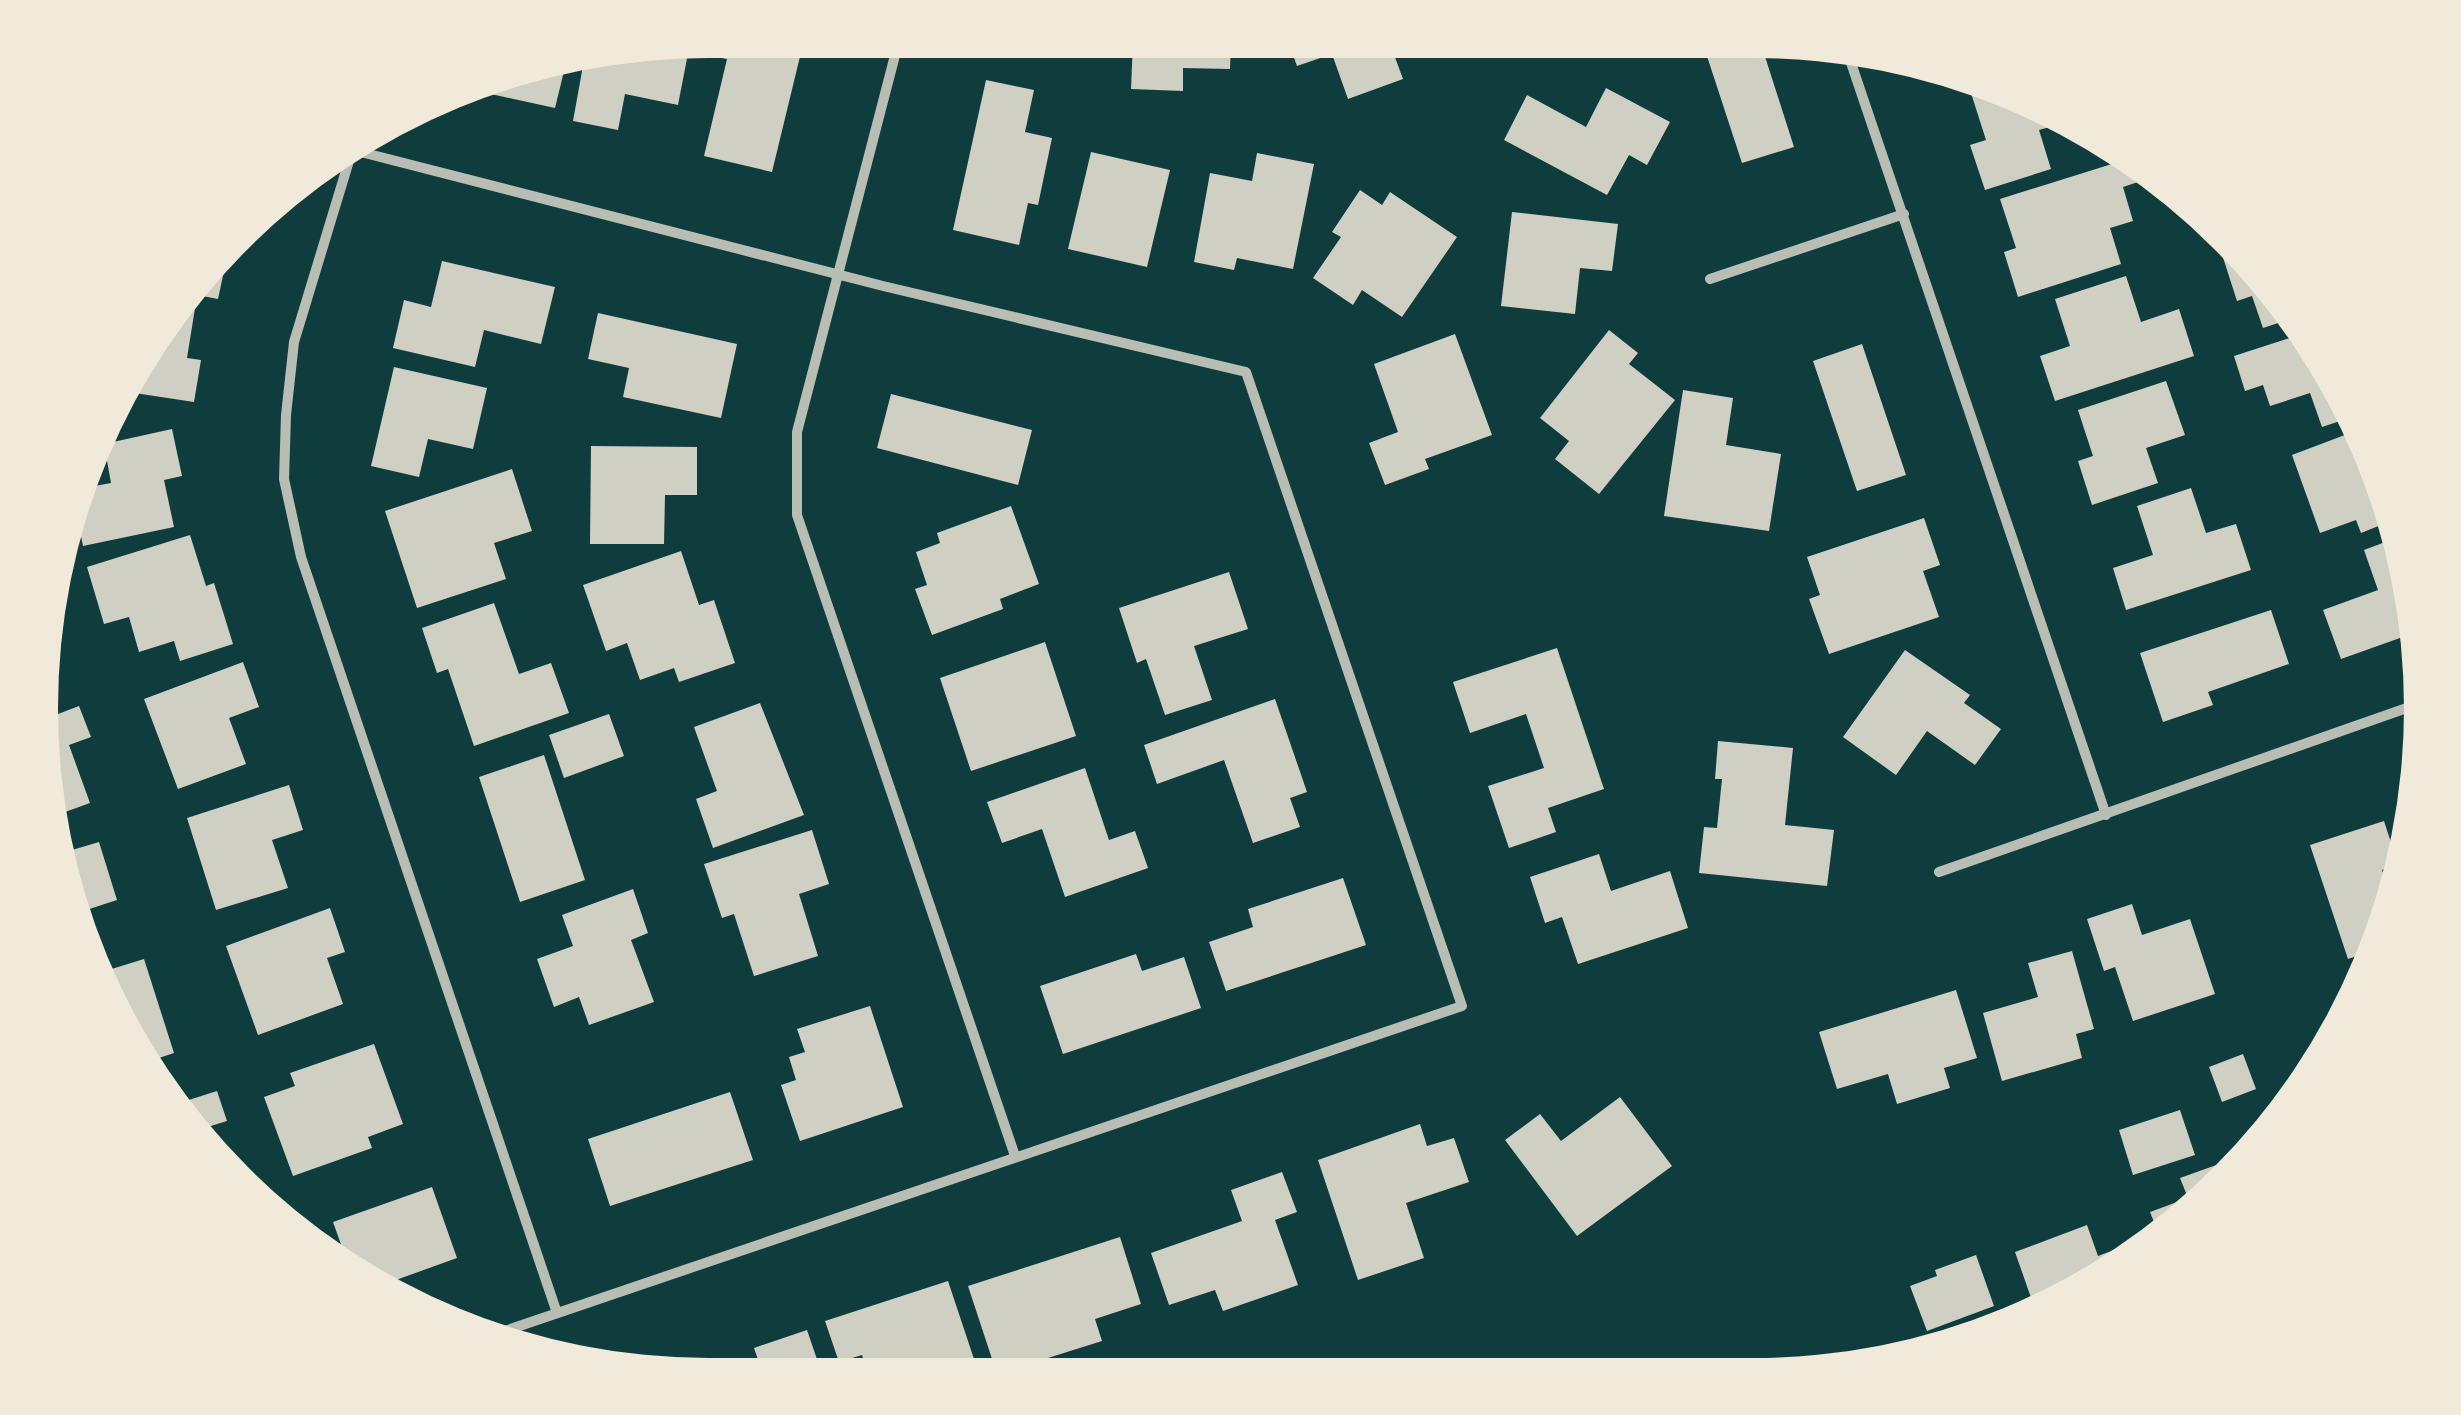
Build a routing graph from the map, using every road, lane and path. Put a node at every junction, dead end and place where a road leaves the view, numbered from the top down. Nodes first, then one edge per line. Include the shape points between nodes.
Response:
1 (895, 58) edge
2 (1852, 65) edge
3 (367, 154) edge
4 (347, 166) edge
5 (1904, 214) junction
6 (838, 275) junction
7 (1710, 279) dead end
8 (2404, 710) edge
9 (2106, 815) junction
10 (1938, 872) dead end
11 (1015, 1156) junction
12 (557, 1313) junction
13 (514, 1328) edge

1 - 6 street
2 - 5 street
3 - 6 street
4 - 12 street via 294,342 284,478 301,557
5 - 7 street
5 - 9 street
6 - 11 street via 797,432 798,515
6 - 11 street via 1246,372 1462,1006
8 - 9 street
9 - 10 street
11 - 12 street
12 - 13 street

